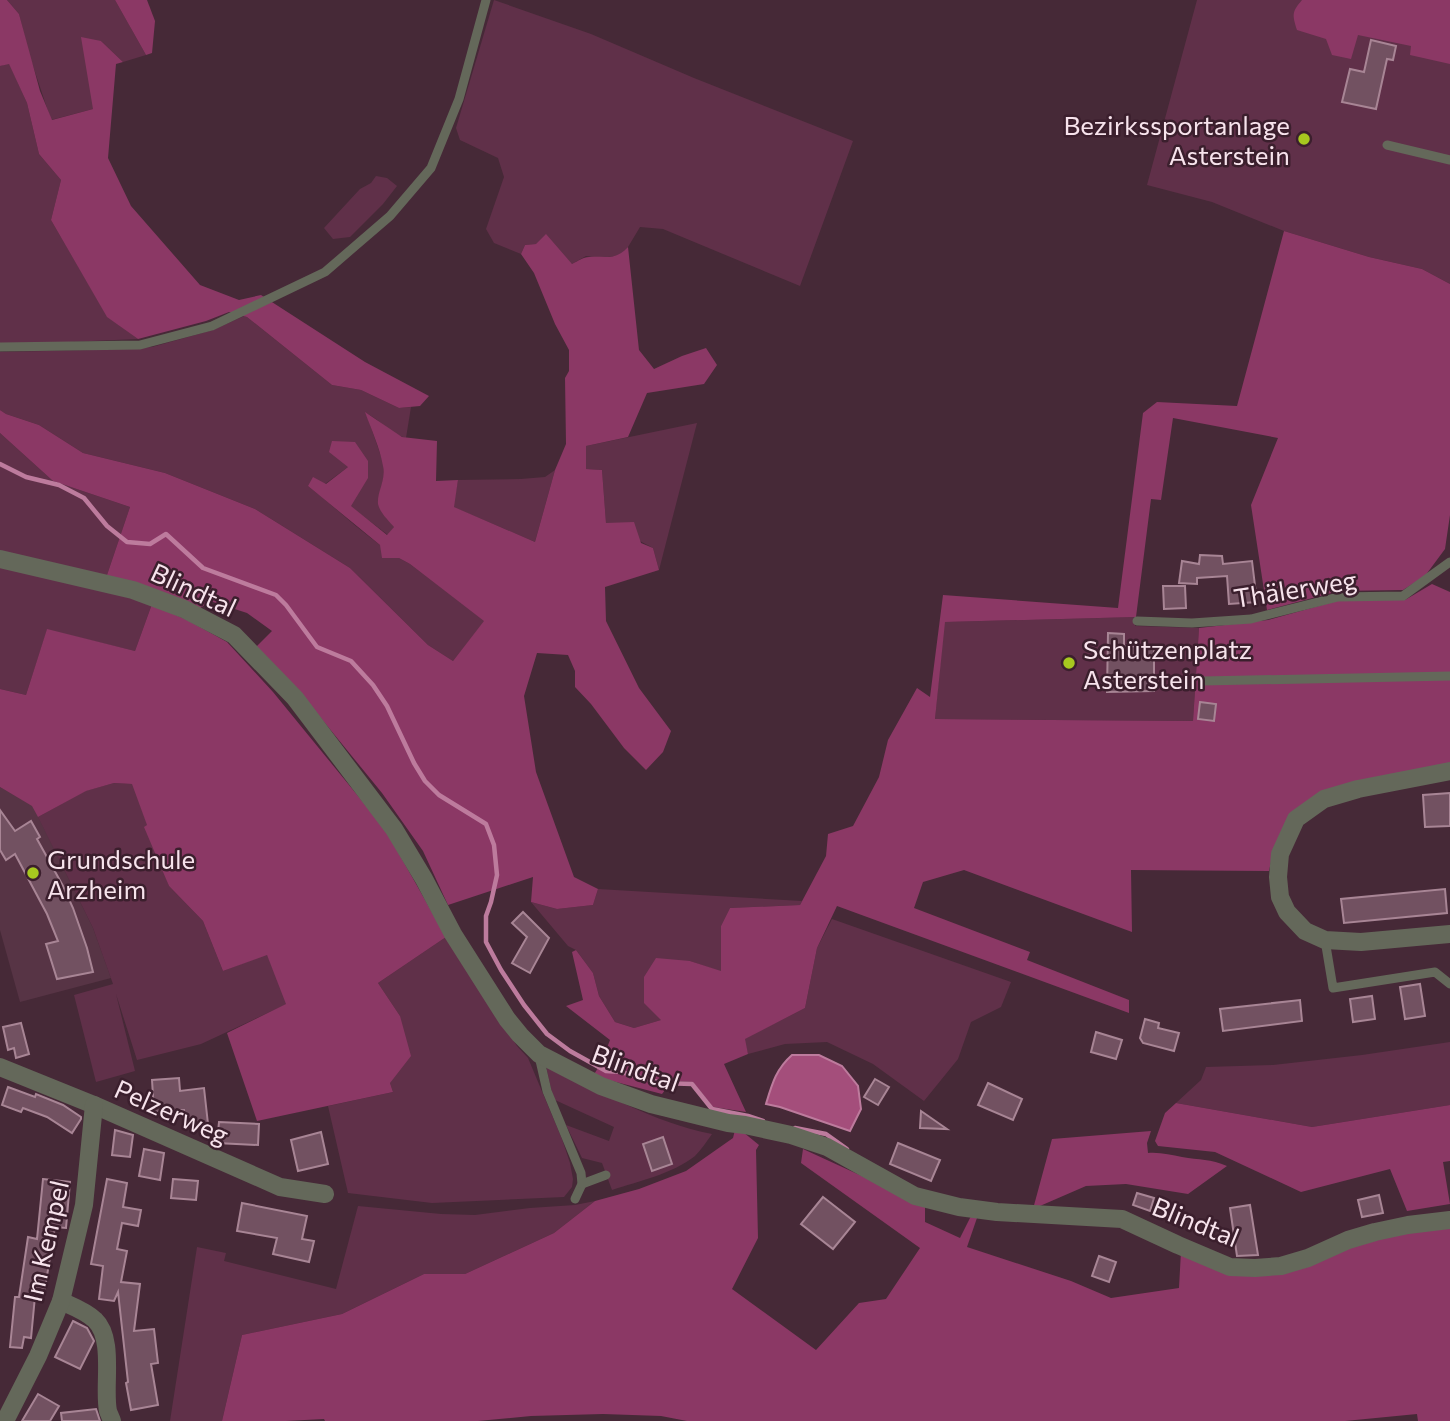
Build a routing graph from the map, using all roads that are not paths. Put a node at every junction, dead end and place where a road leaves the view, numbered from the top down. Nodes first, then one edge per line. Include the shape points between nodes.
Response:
1 (486, 0) edge
2 (1387, 145) dead end
3 (1450, 160) edge
4 (0, 347) edge
5 (0, 559) edge
6 (1450, 562) edge
7 (1137, 621) dead end
8 (1450, 676) edge
9 (1203, 681) dead end
10 (1450, 771) edge
11 (1450, 934) edge
12 (1325, 940) junction
13 (1450, 984) edge
14 (539, 1054) junction
15 (0, 1067) edge
16 (94, 1105) junction
17 (606, 1175) dead end
18 (582, 1184) junction
19 (325, 1194) dead end
20 (575, 1199) dead end
21 (1450, 1220) edge
22 (61, 1301) junction
23 (5, 1421) edge
24 (112, 1421) edge

1 - 4 lane via 460,99 431,168 390,216 325,272 212,326 140,345
2 - 3 lane
5 - 14 street, Blindtal via 133,590 234,635 295,698 394,829 507,1019
6 - 7 lane, Thälerweg via 1403,596 1338,597 1251,619
8 - 9 lane
10 - 12 street via 1324,799 1296,818 1280,855 1280,897 1297,924
11 - 12 street via 1360,942
12 - 13 lane via 1333,988 1435,972
14 - 18 lane via 547,1091
14 - 21 street, Blindtal via 601,1086 651,1104 827,1147 915,1196 997,1212 1122,1219 1230,1267 1281,1266 1375,1232
15 - 16 street, Pelzerweg
16 - 19 street, Pelzerweg via 279,1187
16 - 22 street, Im Kempel via 84,1205
17 - 18 lane
18 - 20 lane
22 - 23 street, Im Kempel
22 - 24 street via 100,1327

